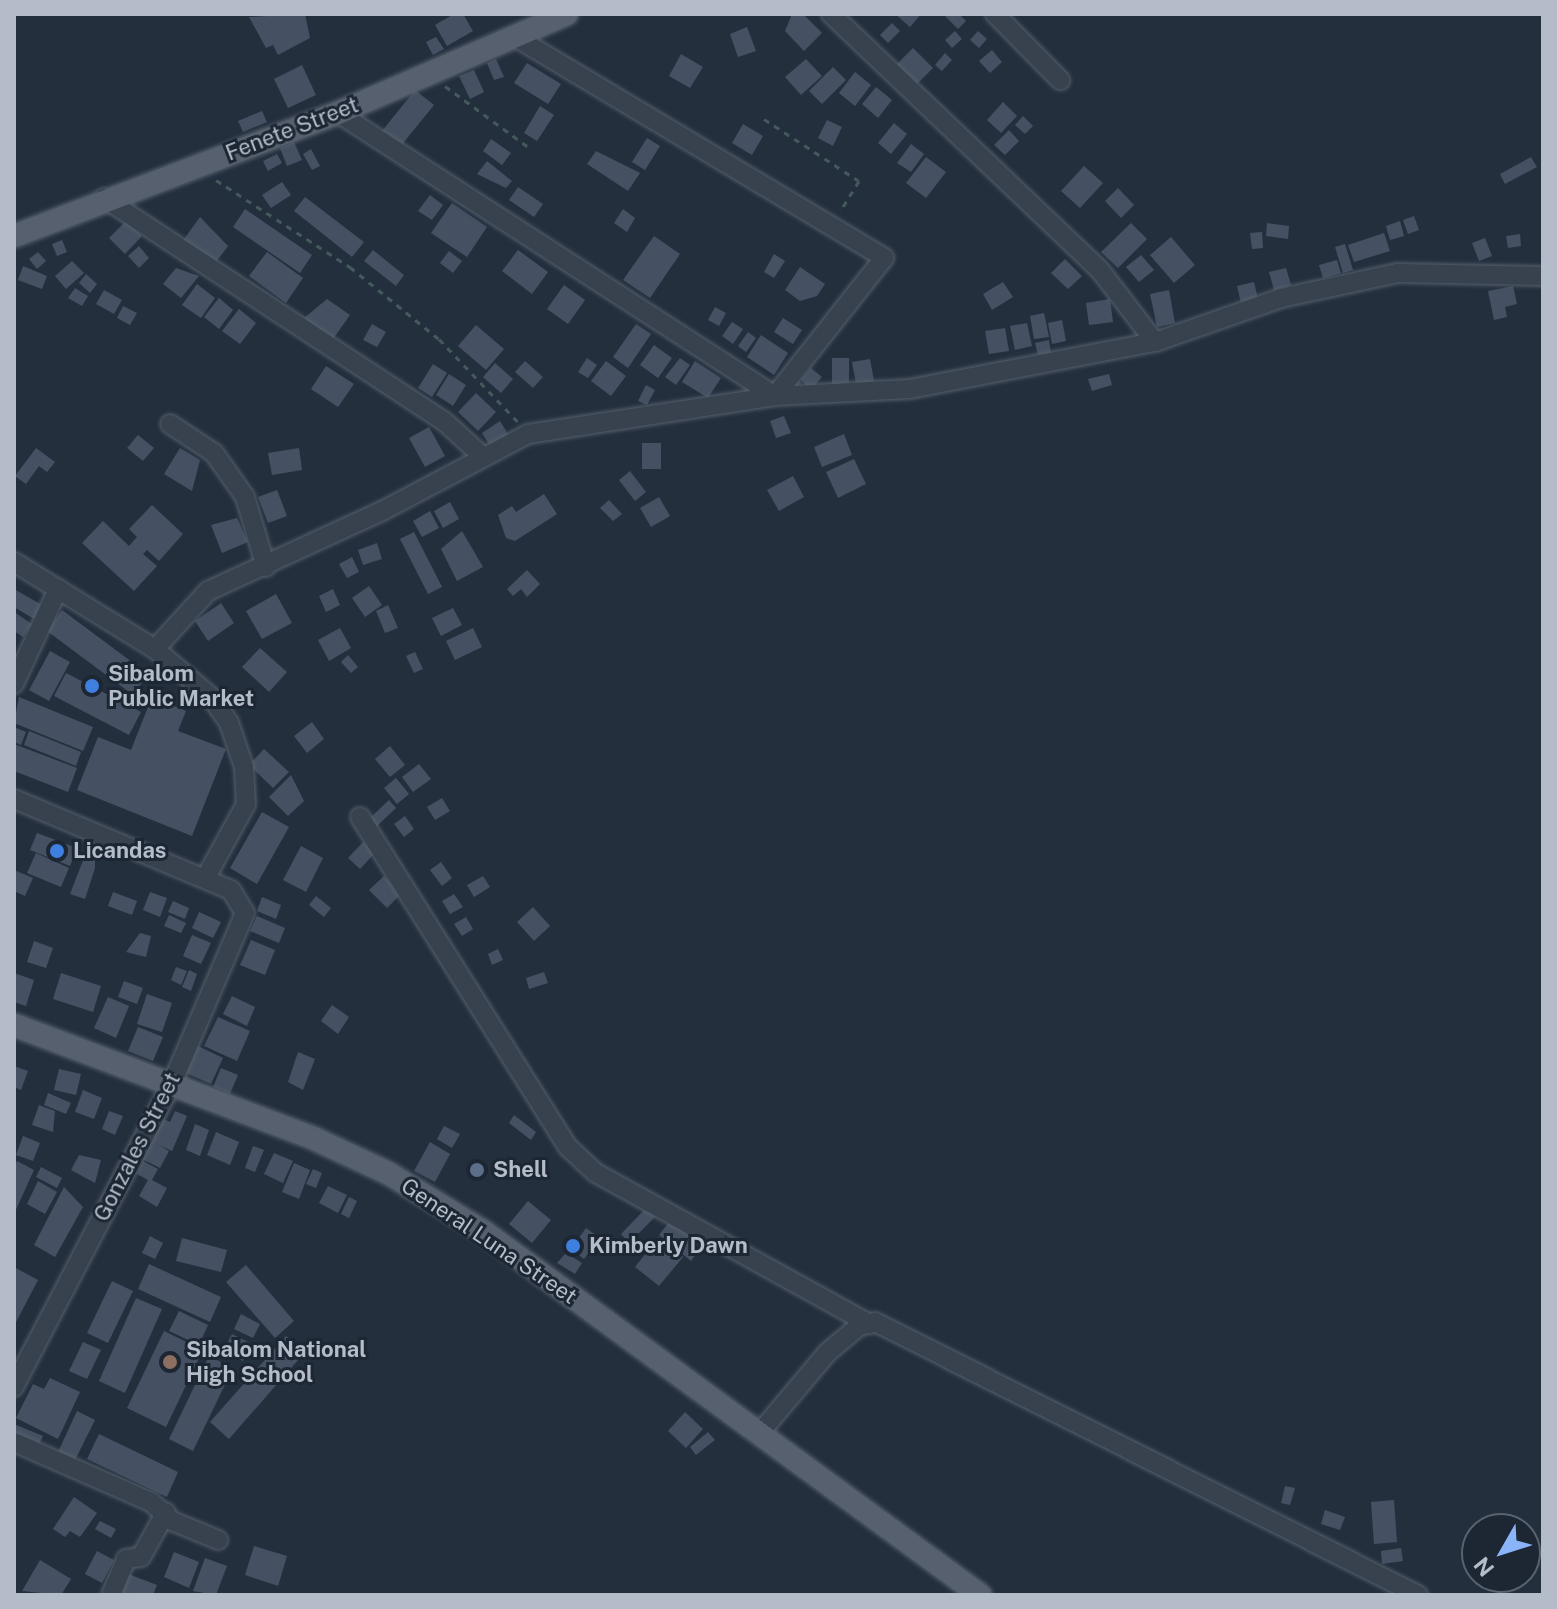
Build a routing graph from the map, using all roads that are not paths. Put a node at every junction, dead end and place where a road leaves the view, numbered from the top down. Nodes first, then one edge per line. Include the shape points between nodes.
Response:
1 (567, 14) edge
2 (831, 14) edge
3 (995, 14) edge
4 (517, 38) junction
5 (1060, 80) dead end
6 (338, 113) junction
7 (104, 198) junction
8 (14, 236) edge
9 (1543, 276) edge
10 (1155, 342) junction
11 (775, 396) junction
12 (170, 424) dead end
13 (481, 455) junction
14 (14, 562) edge
15 (266, 567) junction
16 (58, 589) junction
17 (155, 649) junction
18 (14, 684) edge
19 (14, 799) edge
20 (360, 817) dead end
21 (205, 879) junction
22 (14, 1025) edge
23 (172, 1083) junction
24 (870, 1324) junction
25 (14, 1387) edge
26 (758, 1435) junction
27 (14, 1442) edge
28 (166, 1512) junction
29 (218, 1540) dead end
30 (111, 1595) edge
31 (980, 1595) edge
32 (1418, 1595) edge

1 - 4 main road, Fenete Street
2 - 10 street via 1099,269
3 - 5 street
4 - 6 main road, Fenete Street
4 - 11 street via 884,258
6 - 7 main road, Fenete Street
6 - 11 street
7 - 8 main road, Fenete Street
7 - 13 street via 446,423
9 - 10 street via 1411,272 1338,282
10 - 11 street via 910,389
11 - 13 street via 528,434
12 - 15 street via 214,453 245,497
13 - 15 street
14 - 16 street
15 - 17 street via 208,591
16 - 17 street
16 - 18 street
17 - 21 street via 211,697 229,723 244,767 246,804
19 - 21 street
20 - 24 street via 568,1147 596,1173
21 - 23 street, Gonzales Street via 242,902 245,913
22 - 23 main road, General Luna Street
23 - 25 street, Gonzales Street
23 - 26 main road, General Luna Street via 315,1139 400,1181 484,1232
24 - 26 street via 828,1352
24 - 32 street
26 - 31 main road, General Luna Street
27 - 28 street
28 - 29 street
28 - 30 street via 141,1557 126,1559

